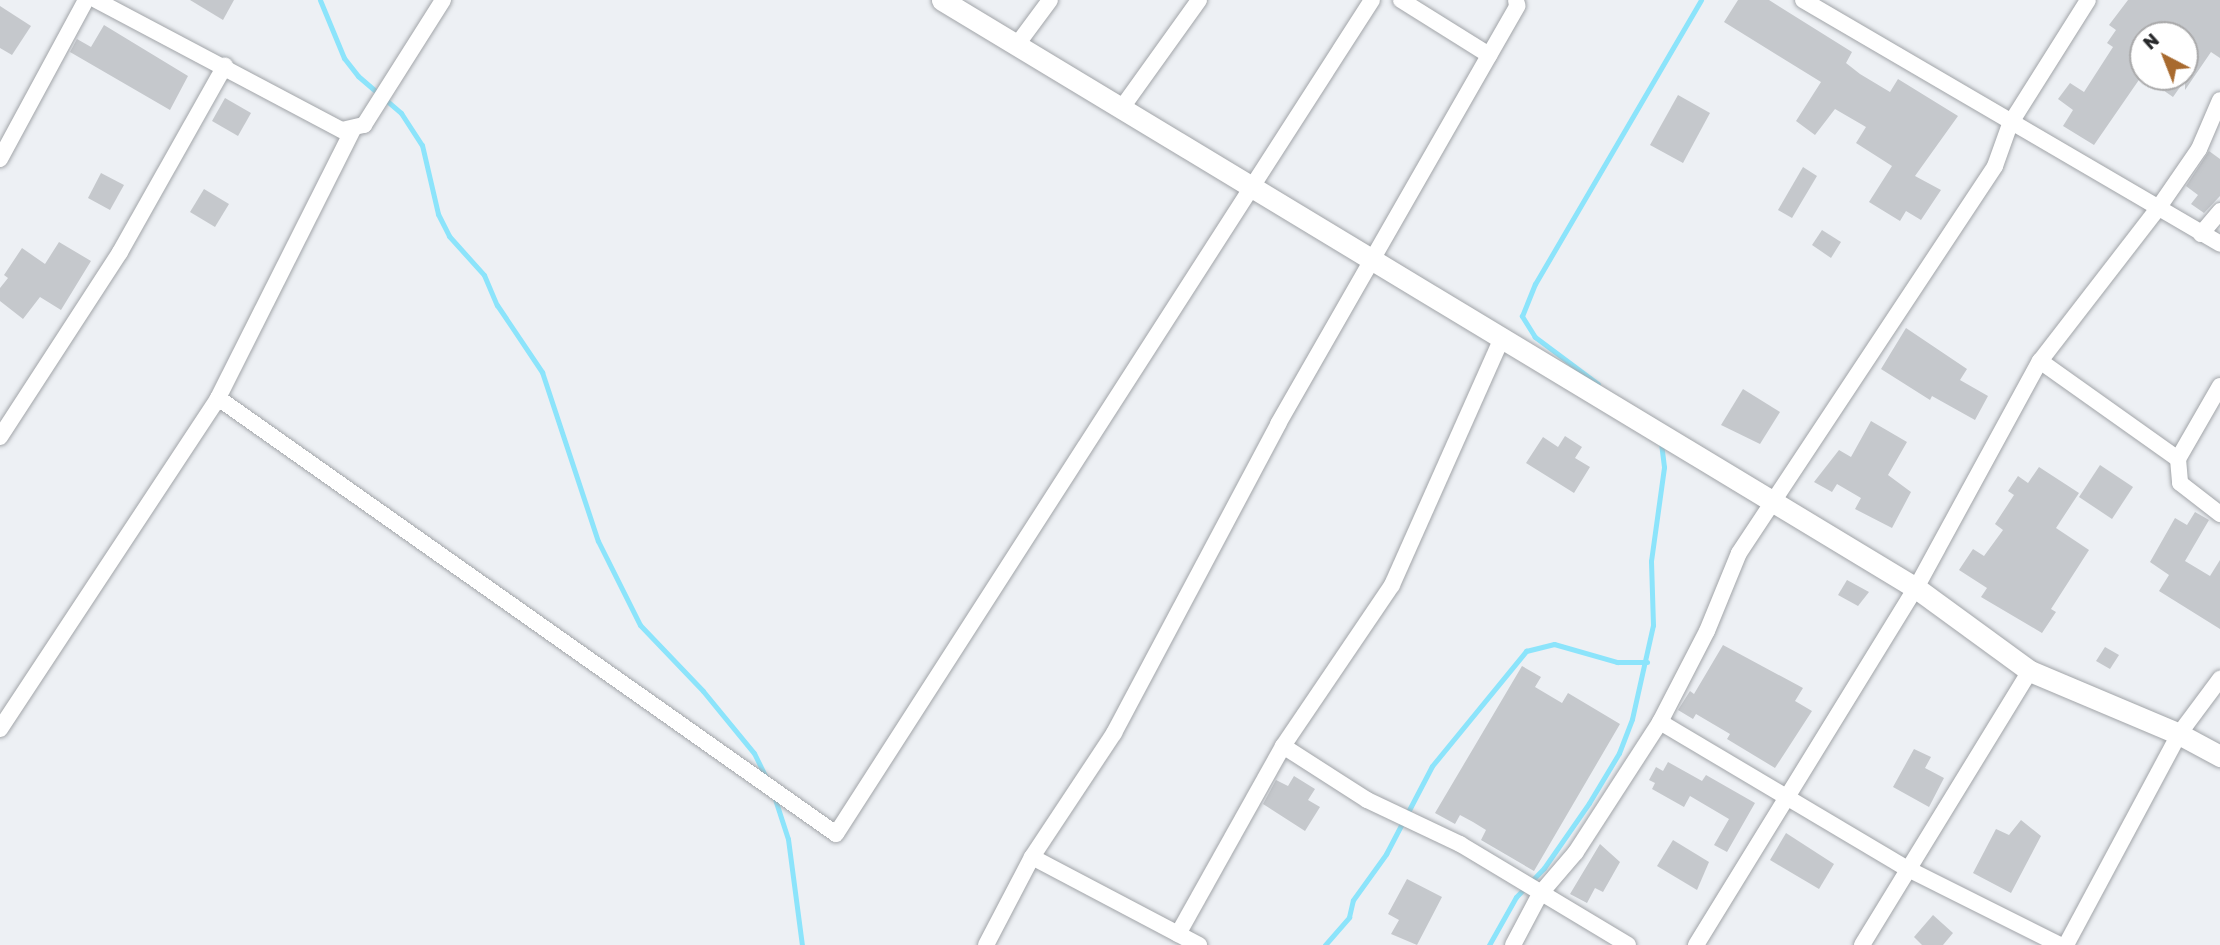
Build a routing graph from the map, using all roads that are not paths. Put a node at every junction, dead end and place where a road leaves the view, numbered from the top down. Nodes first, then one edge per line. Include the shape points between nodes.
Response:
1 (86, 0) edge
2 (96, 0) edge
3 (443, 0) edge
4 (943, 0) edge
5 (1050, 0) edge
6 (1199, 0) edge
7 (1372, 0) edge
8 (1401, 0) edge
9 (1516, 0) edge
10 (1803, 0) edge
11 (2088, 0) edge
12 (1016, 46) junction
13 (1489, 55) junction
14 (225, 66) junction
15 (2220, 100) edge
16 (1121, 109) junction
17 (2010, 124) junction
18 (354, 130) junction
19 (0, 159) edge
20 (1250, 188) junction
21 (2159, 208) junction
22 (2220, 211) edge
23 (2201, 234) junction
24 (2220, 244) edge
25 (1372, 258) junction
26 (1502, 338) junction
27 (2040, 361) junction
28 (2220, 386) edge
29 (218, 398) junction
30 (0, 437) edge
31 (2178, 459) junction
32 (1772, 504) junction
33 (2220, 514) edge
34 (1916, 588) junction
35 (2030, 671) junction
36 (2220, 679) edge
37 (1660, 722) junction
38 (0, 729) edge
39 (2179, 734) junction
40 (1283, 746) junction
41 (2220, 756) edge
42 (1787, 799) junction
43 (1032, 857) junction
44 (1908, 869) junction
45 (1541, 894) junction
46 (1178, 934) junction
47 (986, 945) edge
48 (1199, 945) edge
49 (1513, 945) edge
50 (1628, 945) edge
51 (1696, 945) edge
52 (1862, 945) edge
53 (2060, 945) edge
54 (2066, 945) edge

1 - 19 street
2 - 14 street
3 - 18 street via 364,125
4 - 12 street
5 - 12 street
6 - 16 street
7 - 20 street
8 - 13 street
9 - 13 street
10 - 17 street
11 - 17 street
12 - 16 street
13 - 25 street
14 - 18 street via 325,124
14 - 30 street via 120,252
15 - 21 street via 2199,149
16 - 20 street
17 - 21 street
17 - 32 street via 1987,178
18 - 29 street
20 - 25 street
20 - 29 street via 836,834
21 - 23 street
21 - 27 street
22 - 23 street
23 - 24 street
25 - 26 street
25 - 43 street via 1114,733
26 - 32 street
26 - 40 street via 1392,585
27 - 31 street
27 - 34 street
28 - 31 street
29 - 38 street
31 - 33 street via 2180,483
32 - 34 street
32 - 37 street via 1739,553 1707,631
34 - 35 street
34 - 42 street
35 - 39 street
35 - 44 street
36 - 39 street
37 - 42 street
37 - 45 street via 1576,852
39 - 41 street
39 - 54 street
40 - 45 street via 1367,800 1460,844
40 - 46 street
42 - 44 street
42 - 51 street
43 - 46 street
43 - 47 street
44 - 52 street
44 - 53 street
45 - 49 street
45 - 50 street
46 - 48 street

